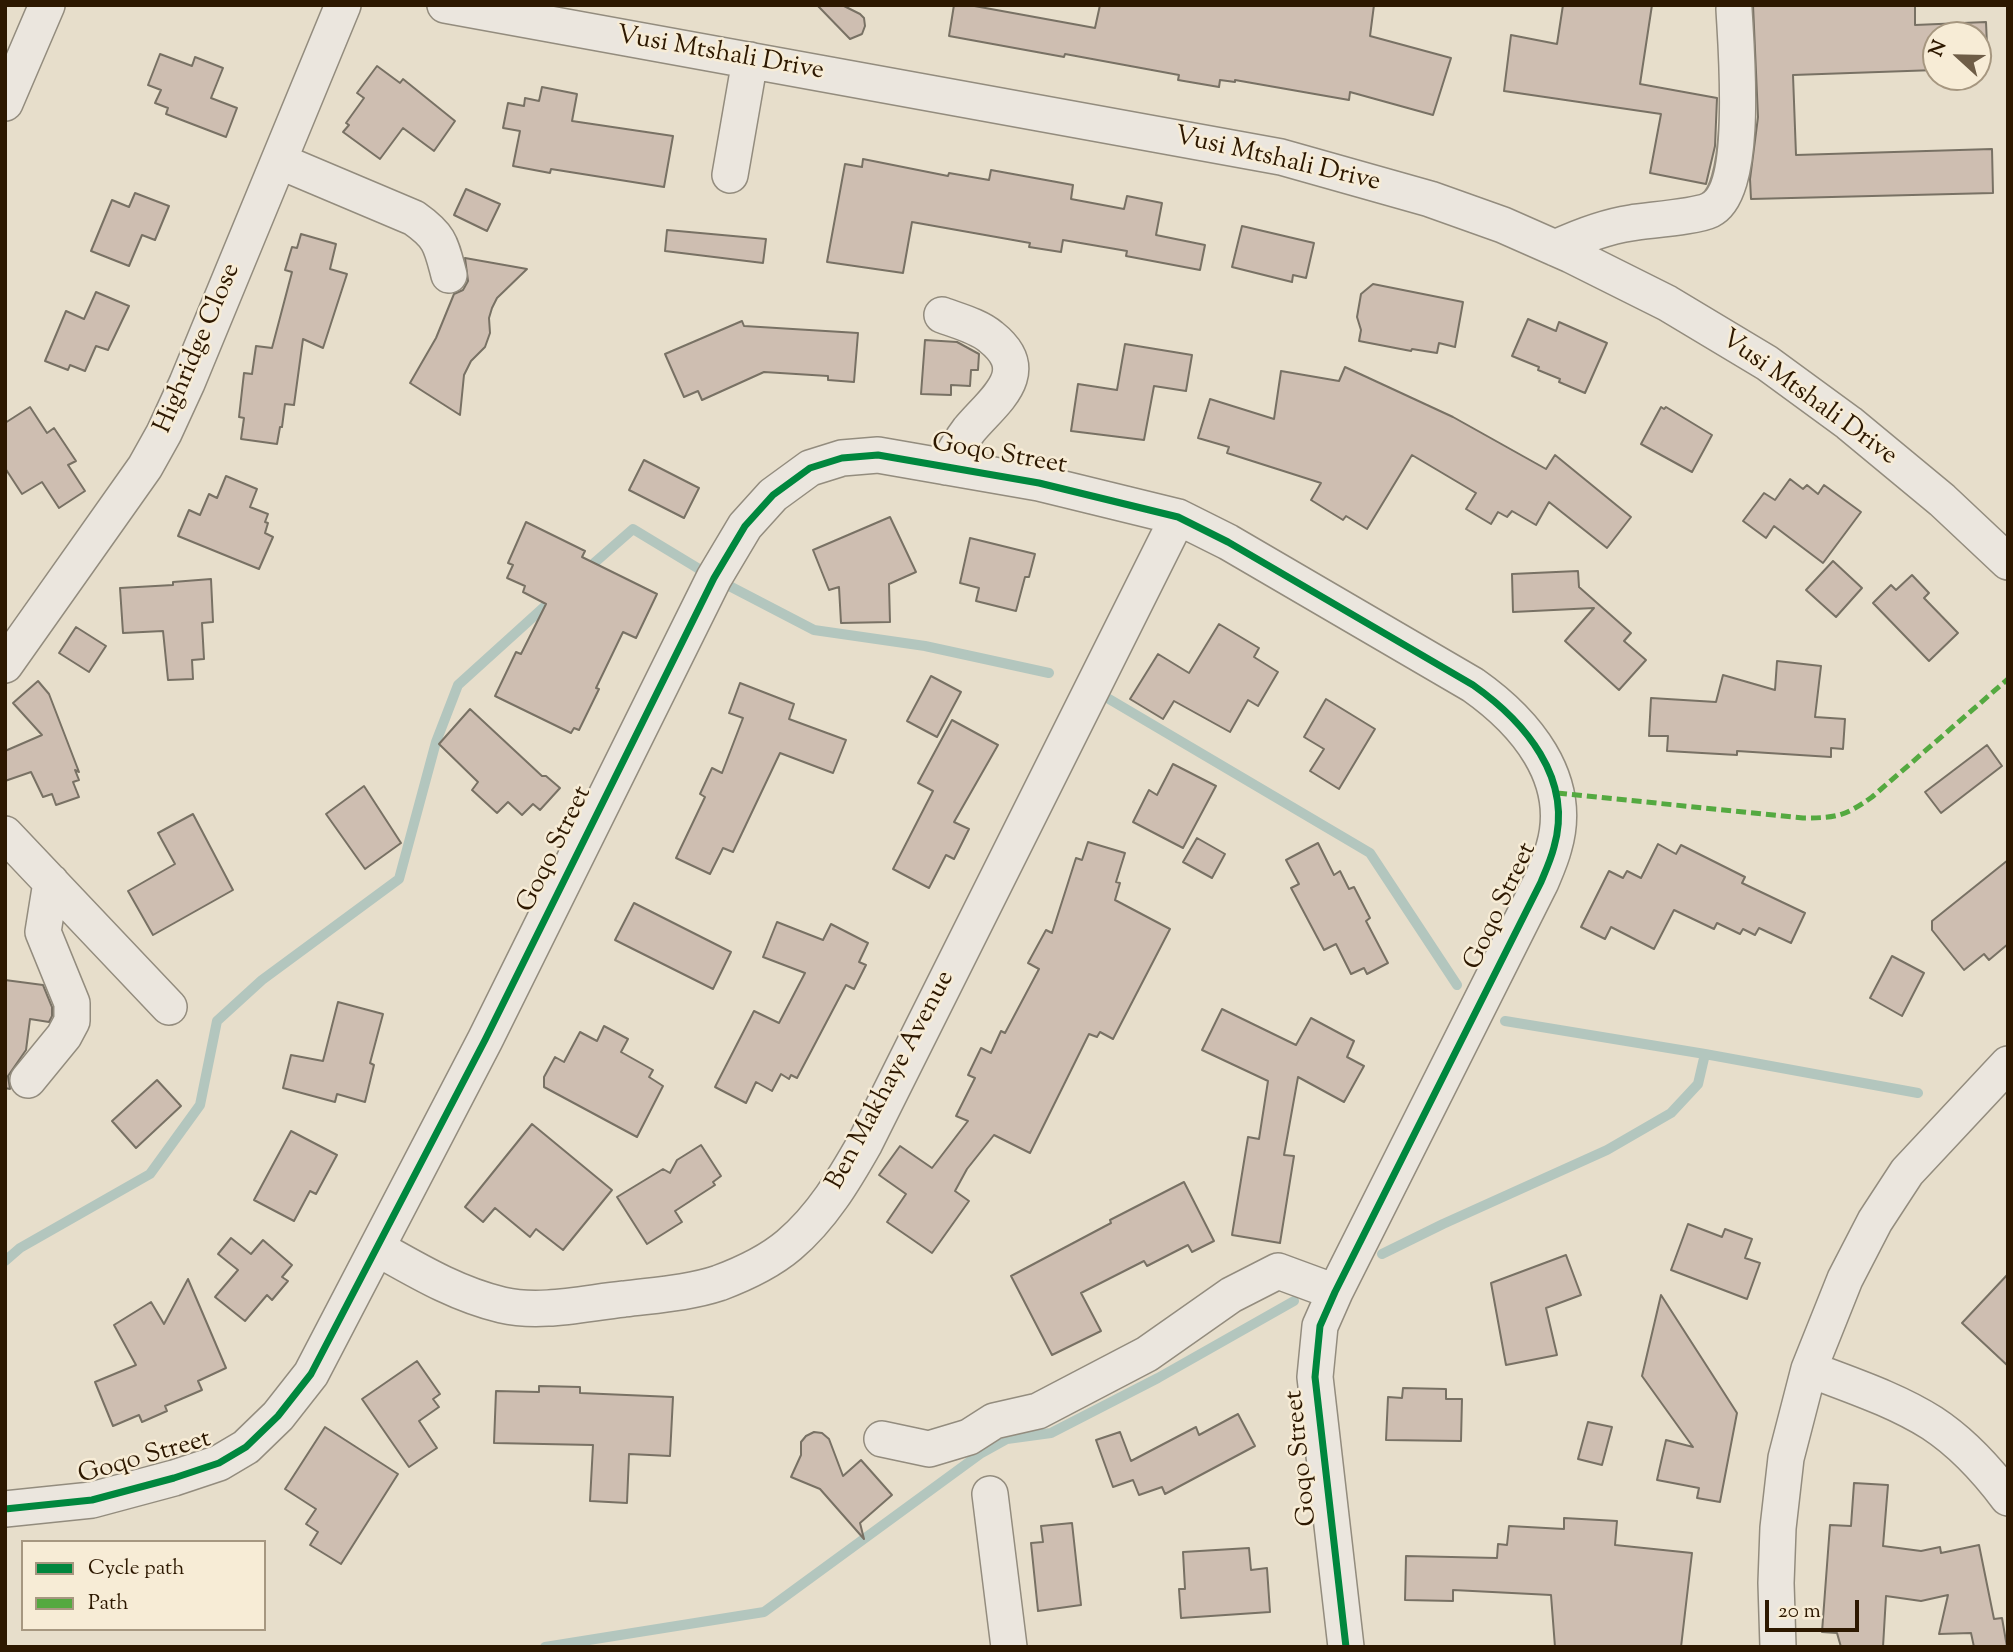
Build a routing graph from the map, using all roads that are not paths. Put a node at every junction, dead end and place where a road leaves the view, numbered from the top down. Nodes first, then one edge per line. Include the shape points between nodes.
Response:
1 (47, 5) edge
2 (343, 5) edge
3 (445, 5) edge
4 (1734, 9) dead end
5 (750, 60) junction
6 (5, 103) edge
7 (279, 161) junction
8 (730, 175) dead end
9 (1555, 248) junction
10 (449, 275) dead end
11 (942, 314) dead end
12 (946, 467) junction
13 (1178, 517) junction
14 (2008, 562) edge
15 (5, 665) edge
16 (5, 834) edge
17 (51, 882) junction
18 (169, 1007) dead end
19 (2008, 1064) edge
20 (28, 1080) dead end
21 (377, 1248) junction
22 (1335, 1292) junction
23 (1809, 1368) junction
24 (882, 1439) dead end
25 (990, 1494) dead end
26 (2008, 1498) edge
27 (5, 1509) edge
28 (1009, 1647) edge
29 (1346, 1647) edge
30 (1778, 1647) edge

1 - 6 street
2 - 7 street, Highridge Close
3 - 5 street, Vusi Mtshali Drive
4 - 9 street via 1738,117 1729,184 1722,201 1710,211 1626,223
5 - 8 street
5 - 9 street, Vusi Mtshali Drive via 1281,157 1430,199
7 - 10 street via 421,223 439,240
7 - 15 street, Highridge Close via 164,433 82,560
9 - 14 street, Vusi Mtshali Drive via 1667,303 1767,363 1849,423
11 - 12 street via 992,337 1011,369 1003,393 970,430
12 - 13 street, Goqo Street via 1096,495
12 - 21 street, Goqo Street via 878,455 842,458 810,468 773,495 745,526 714,578
13 - 21 street, Ben Makhaye Avenue via 865,1143 839,1188 788,1245 758,1266 717,1284 544,1308 506,1306 470,1296
13 - 22 street, Goqo Street via 1404,643 1500,704 1544,758 1558,793 1555,845 1541,882
16 - 17 street
17 - 18 street
17 - 20 street via 43,932 72,1003 72,1021
19 - 23 street via 1894,1191 1845,1279
21 - 27 street, Goqo Street via 311,1374 246,1447 196,1470 92,1500
22 - 24 street via 1278,1270 1231,1295 1147,1354 1038,1411 994,1421 969,1437 929,1449
22 - 29 street, Goqo Street via 1320,1326 1315,1377
23 - 26 street via 1932,1423 1989,1473
23 - 30 street via 1786,1458 1779,1516
25 - 28 street

